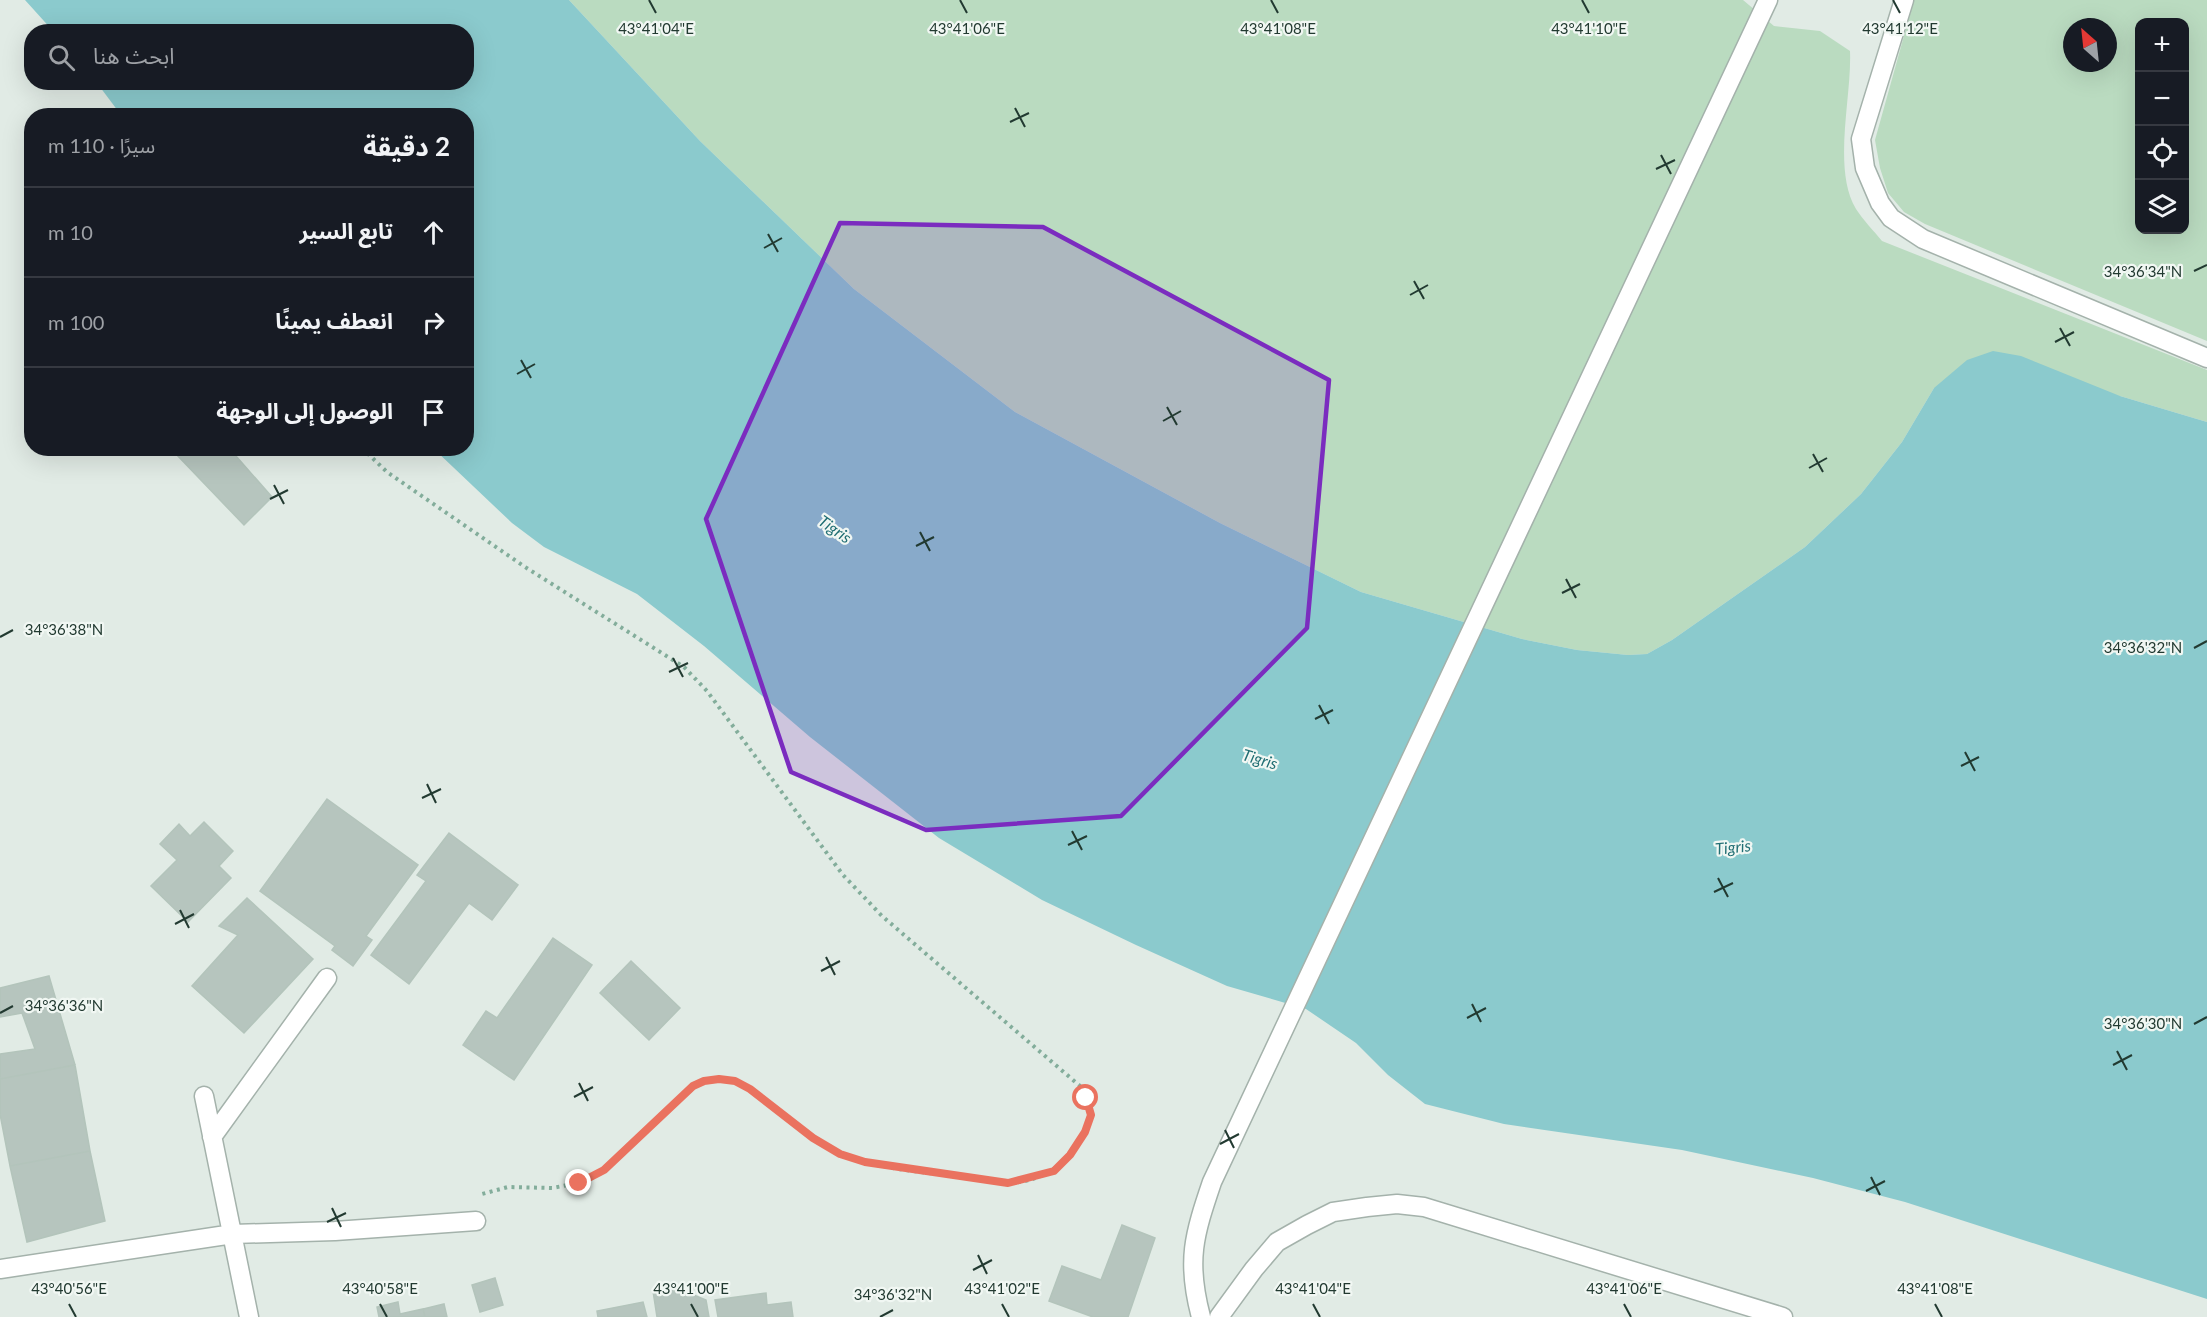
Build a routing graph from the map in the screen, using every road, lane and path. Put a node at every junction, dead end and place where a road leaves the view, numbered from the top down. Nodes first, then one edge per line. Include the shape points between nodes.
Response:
1 (1768, 0) edge
2 (1904, 0) edge
3 (2207, 358) edge
4 (370, 456) edge
5 (327, 978) dead end
6 (204, 1096) dead end
7 (212, 1137) junction
8 (474, 1196) dead end
9 (476, 1221) dead end
10 (233, 1234) junction
11 (0, 1269) edge
12 (249, 1317) edge
13 (1201, 1317) edge
14 (1219, 1317) edge
15 (1783, 1317) edge

1 - 13 street via 1212,1182 1193,1246
2 - 3 street via 1861,139 1872,187 1891,218 1923,239
4 - 8 path via 387,472 525,567 684,667 707,691 843,875 882,916 1080,1086 1091,1115 1070,1155 1054,1171 1008,1183 865,1162 840,1154 750,1089 735,1081 719,1079 693,1086 604,1170 579,1183 552,1188 508,1187
5 - 7 street
6 - 7 street
7 - 10 street
9 - 10 street
10 - 11 street
10 - 12 street
14 - 15 street via 1277,1242 1333,1212 1397,1204 1424,1207

